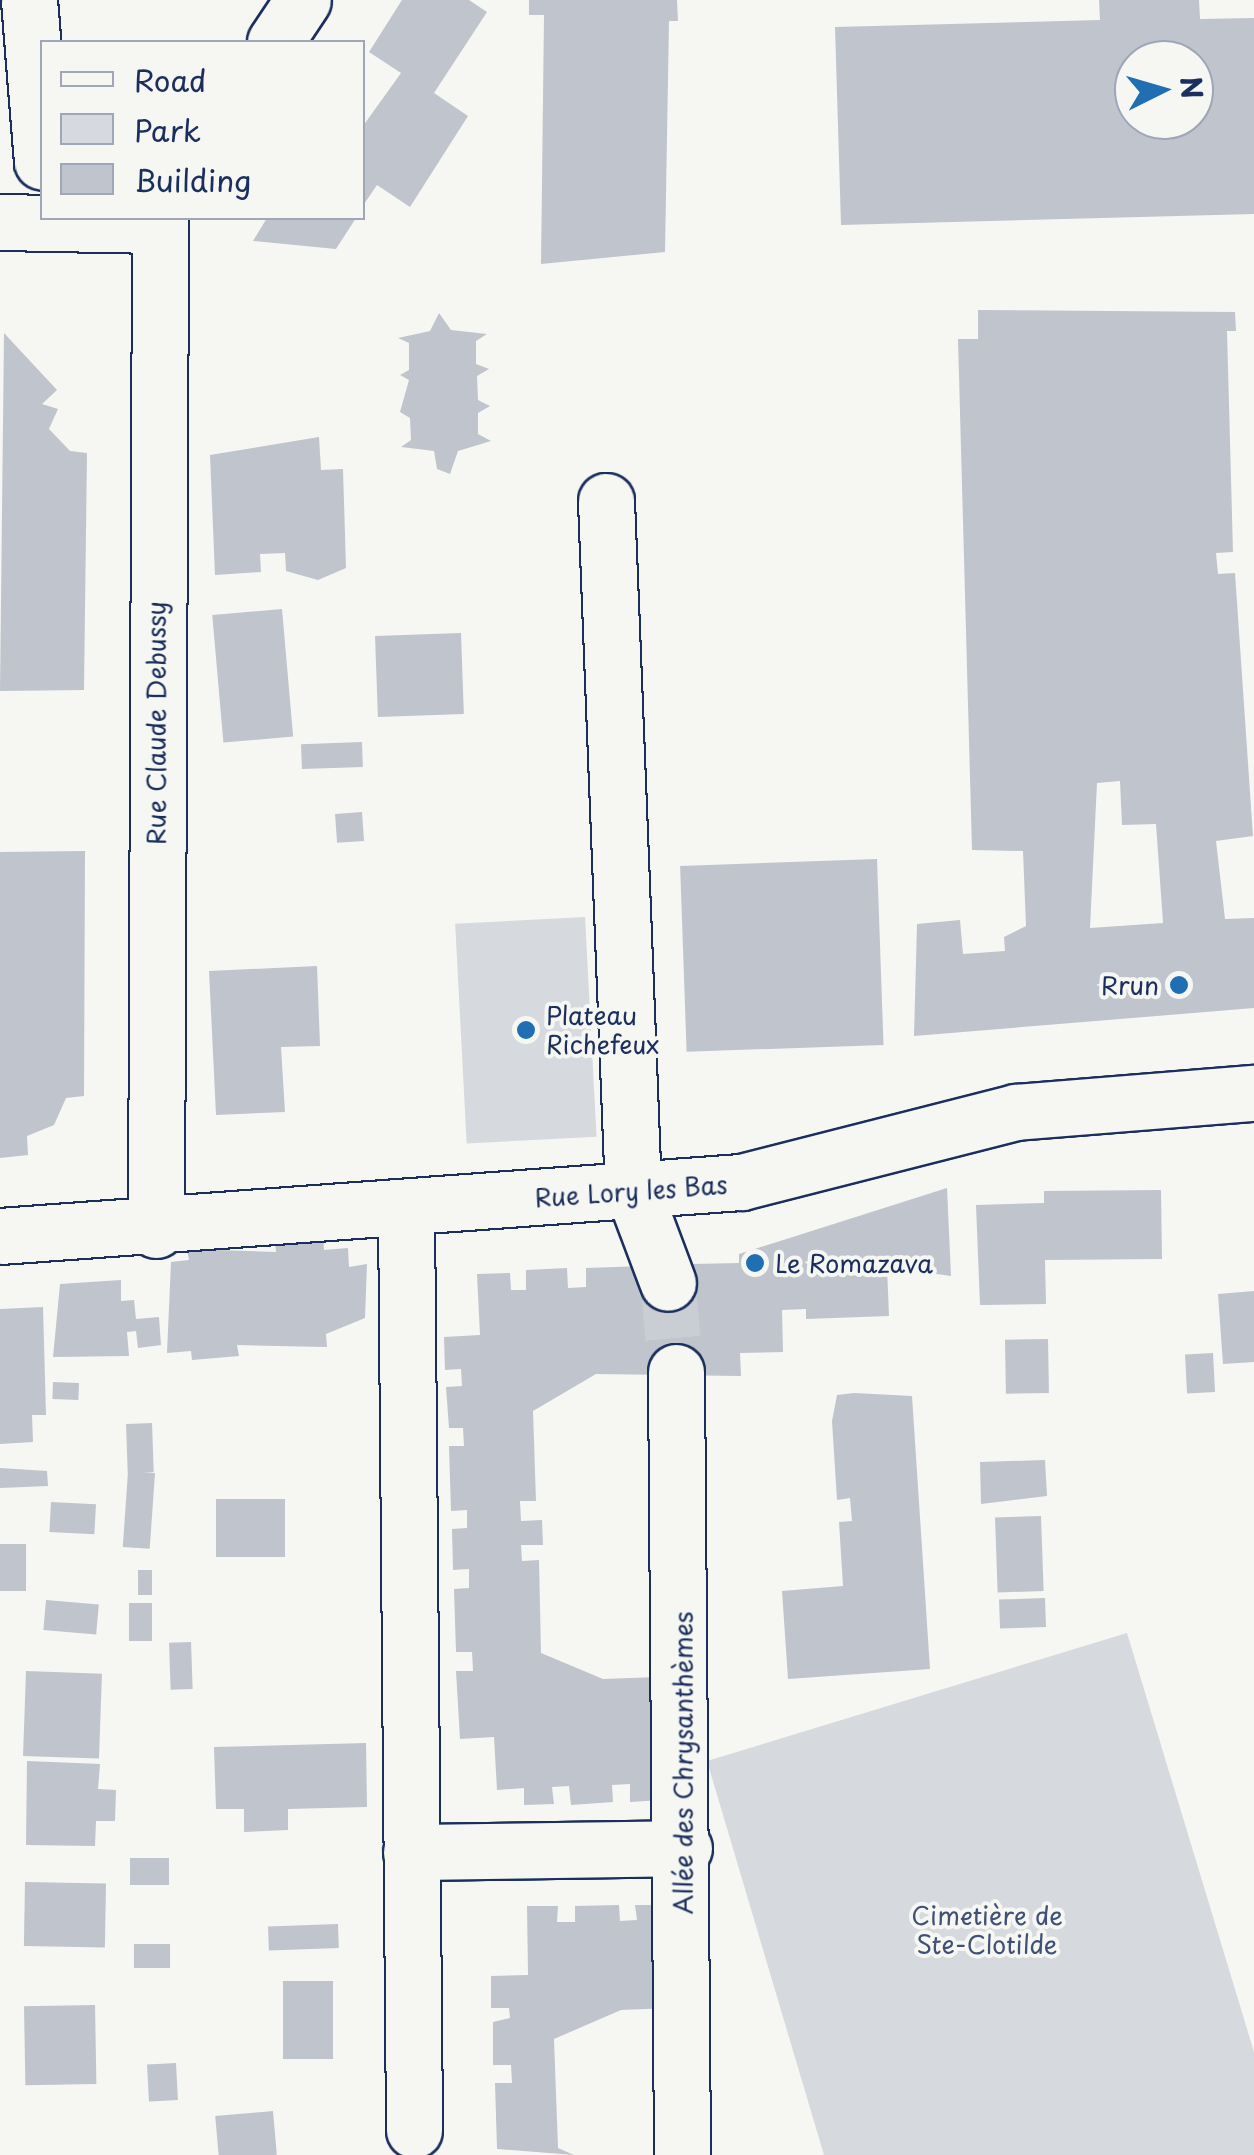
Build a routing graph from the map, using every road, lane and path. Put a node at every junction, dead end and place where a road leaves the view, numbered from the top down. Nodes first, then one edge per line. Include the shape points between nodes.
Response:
1 (29, 0) edge
2 (303, 0) edge
3 (275, 40) edge
4 (40, 136) edge
5 (30, 220) edge
6 (158, 221) edge
7 (606, 501) dead end
8 (1254, 1092) edge
9 (633, 1190) junction
10 (406, 1209) junction
11 (156, 1230) junction
12 (0, 1236) edge
13 (668, 1283) tunnel mouth
14 (676, 1372) tunnel mouth
15 (684, 1848) junction
16 (411, 1852) junction
17 (414, 2130) dead end
18 (682, 2155) edge

1 - 4 street
2 - 3 street
5 - 6 street
6 - 11 street, Rue Claude Debussy
7 - 9 street
8 - 9 street, Rue Lory les Bas via 1016,1112 741,1182
9 - 10 street, Rue Lory les Bas
9 - 13 street
10 - 11 street, Rue Lory les Bas
10 - 16 street
11 - 12 street, Rue Lory les Bas
14 - 15 street, Allée des Chrysanthèmes
15 - 16 street
15 - 18 street, Allée des Chrysanthèmes
16 - 17 street

